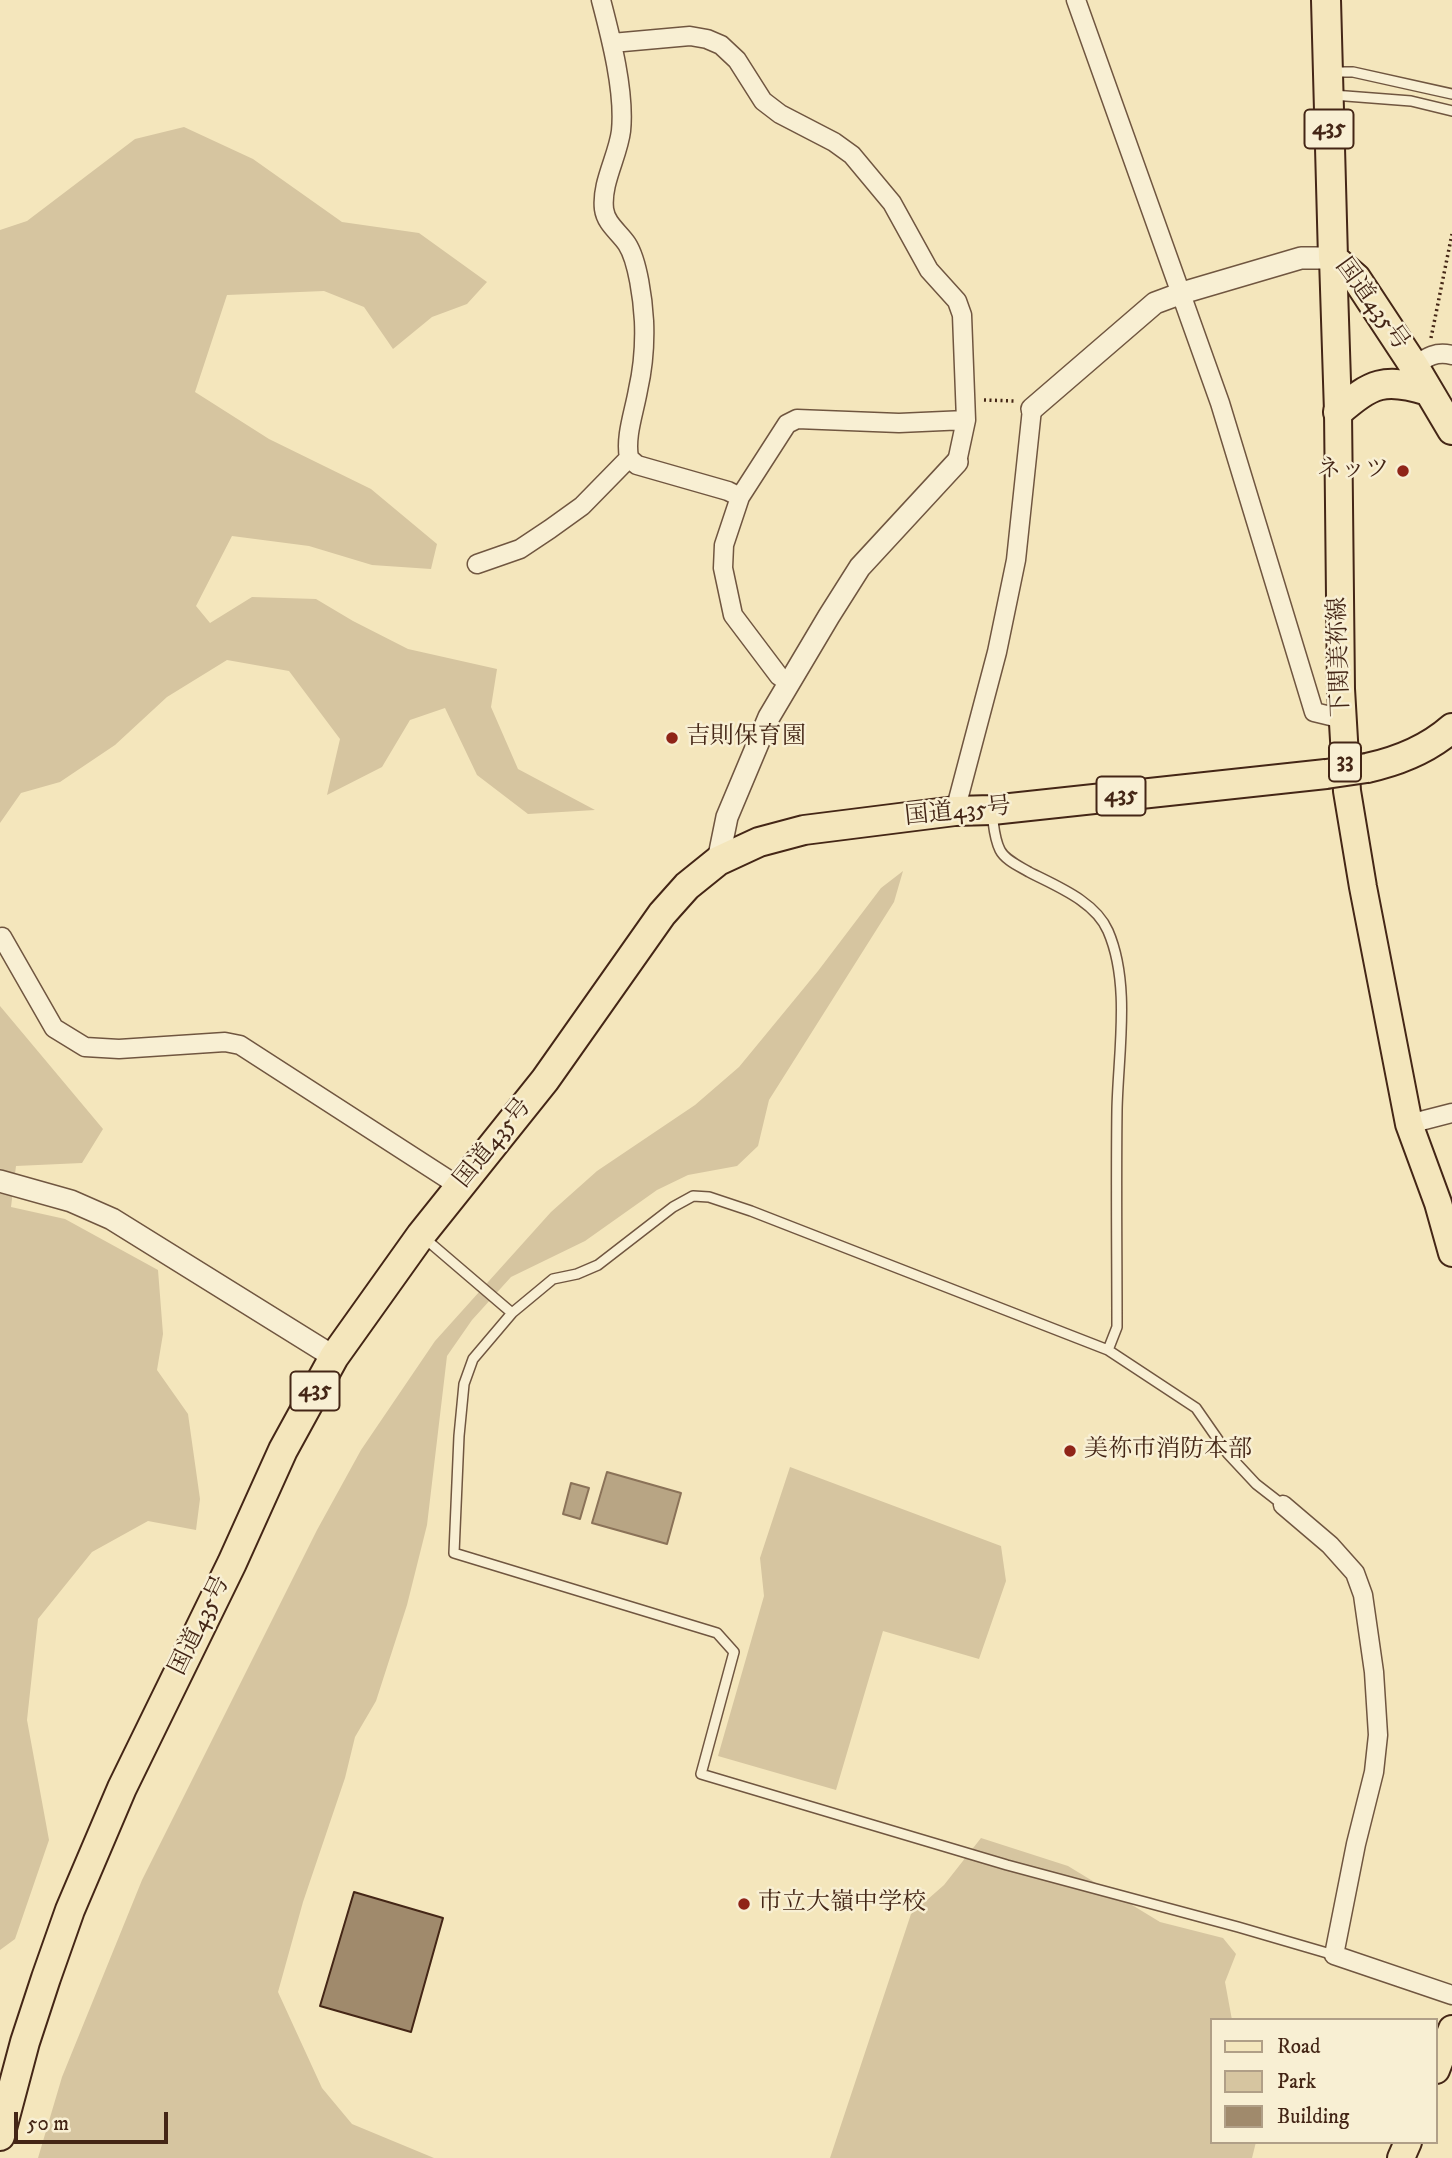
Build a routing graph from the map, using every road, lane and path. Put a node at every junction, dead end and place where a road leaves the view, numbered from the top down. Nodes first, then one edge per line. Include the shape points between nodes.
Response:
1 (601, 0) edge
2 (1076, 0) edge
3 (1326, 0) edge
4 (612, 43) junction
5 (1328, 84) junction
6 (1452, 94) edge
7 (1452, 111) edge
8 (1452, 234) edge
9 (1333, 258) junction
10 (1182, 293) junction
11 (1452, 355) edge
12 (1421, 361) junction
13 (1428, 391) junction
14 (965, 400) junction
15 (1032, 409) junction
16 (1338, 412) junction
17 (966, 420) junction
18 (1452, 429) edge
19 (629, 458) junction
20 (957, 462) joint
21 (740, 497) junction
22 (477, 564) dead end
23 (789, 683) junction
24 (1343, 719) junction
25 (1452, 728) edge
26 (992, 810) junction
27 (955, 811) junction
28 (718, 861) junction
29 (2, 937) dead end
30 (1452, 1113) edge
31 (1409, 1124) junction
32 (0, 1181) edge
33 (460, 1187) junction
34 (421, 1235) junction
35 (1452, 1253) edge
36 (512, 1313) junction
37 (1108, 1350) junction
38 (334, 1357) junction
39 (1283, 1505) joint
40 (1334, 1955) junction
41 (1452, 1995) edge
42 (1452, 2028) edge
43 (1438, 2065) edge
44 (0, 2136) edge

1 - 4 street
2 - 10 street
3 - 5 highway, 国道435号 / 435
4 - 14 street via 690,36 721,45 737,60 763,101 852,155 892,203 929,270 957,301 962,315
4 - 19 street via 621,132 604,208 608,223 628,246 635,265 644,320
5 - 6 lane via 1353,72
5 - 7 lane via 1348,95 1411,101
5 - 9 highway, 国道435号 / 435
8 - 12 path
9 - 10 street via 1301,258
9 - 12 highway, 国道435号 via 1356,278
9 - 16 main road, 下関美祢線 / 33
10 - 15 street via 1155,303
10 - 24 street via 1254,509 1314,712
11 - 12 street via 1443,353
12 - 13 highway, 国道435号
13 - 16 highway via 1404,383 1380,385 1362,391
13 - 18 highway, 国道435号
14 - 15 path via 1021,401
14 - 17 street
15 - 27 street via 1016,560
16 - 24 main road, 下関美祢線 / 33
17 - 20 street
17 - 21 street via 797,419 788,424
19 - 21 street via 637,465
19 - 22 street via 582,506 550,529 520,549
20 - 23 street via 860,567
21 - 23 street via 724,545 723,568 733,615
23 - 28 street via 769,717 727,817
24 - 31 main road, 下関美祢線 / 33 via 1347,791
25 - 26 highway, 国道435号 / 435, bridge via 1396,762 1367,768
26 - 27 highway, 国道435号 / 435
26 - 37 lane via 1001,852 1090,908 1107,929 1117,961 1121,995 1117,1327
27 - 28 highway, 国道435号 / 435 via 804,830 759,842
28 - 33 highway, 国道435号 / 435 via 662,914 545,1080
29 - 33 street via 54,1028 85,1047 240,1045
30 - 31 street
31 - 35 main road, 下関美祢線 / 33
32 - 38 street via 71,1201 112,1219
33 - 34 highway, 国道435号 / 435
34 - 36 lane
34 - 38 highway, 国道435号 / 435
36 - 37 lane via 553,1279 598,1265 693,1196 751,1211
36 - 40 lane via 473,1359 464,1384 454,1553 718,1633 734,1652 701,1773 1007,1865
37 - 39 lane via 1196,1408 1228,1454
38 - 44 highway, 国道435号 / 435 via 284,1450 100,1839 46,1978
39 - 40 street via 1355,1573 1363,1595 1374,1672 1378,1735 1374,1772
40 - 41 street
42 - 43 main road

